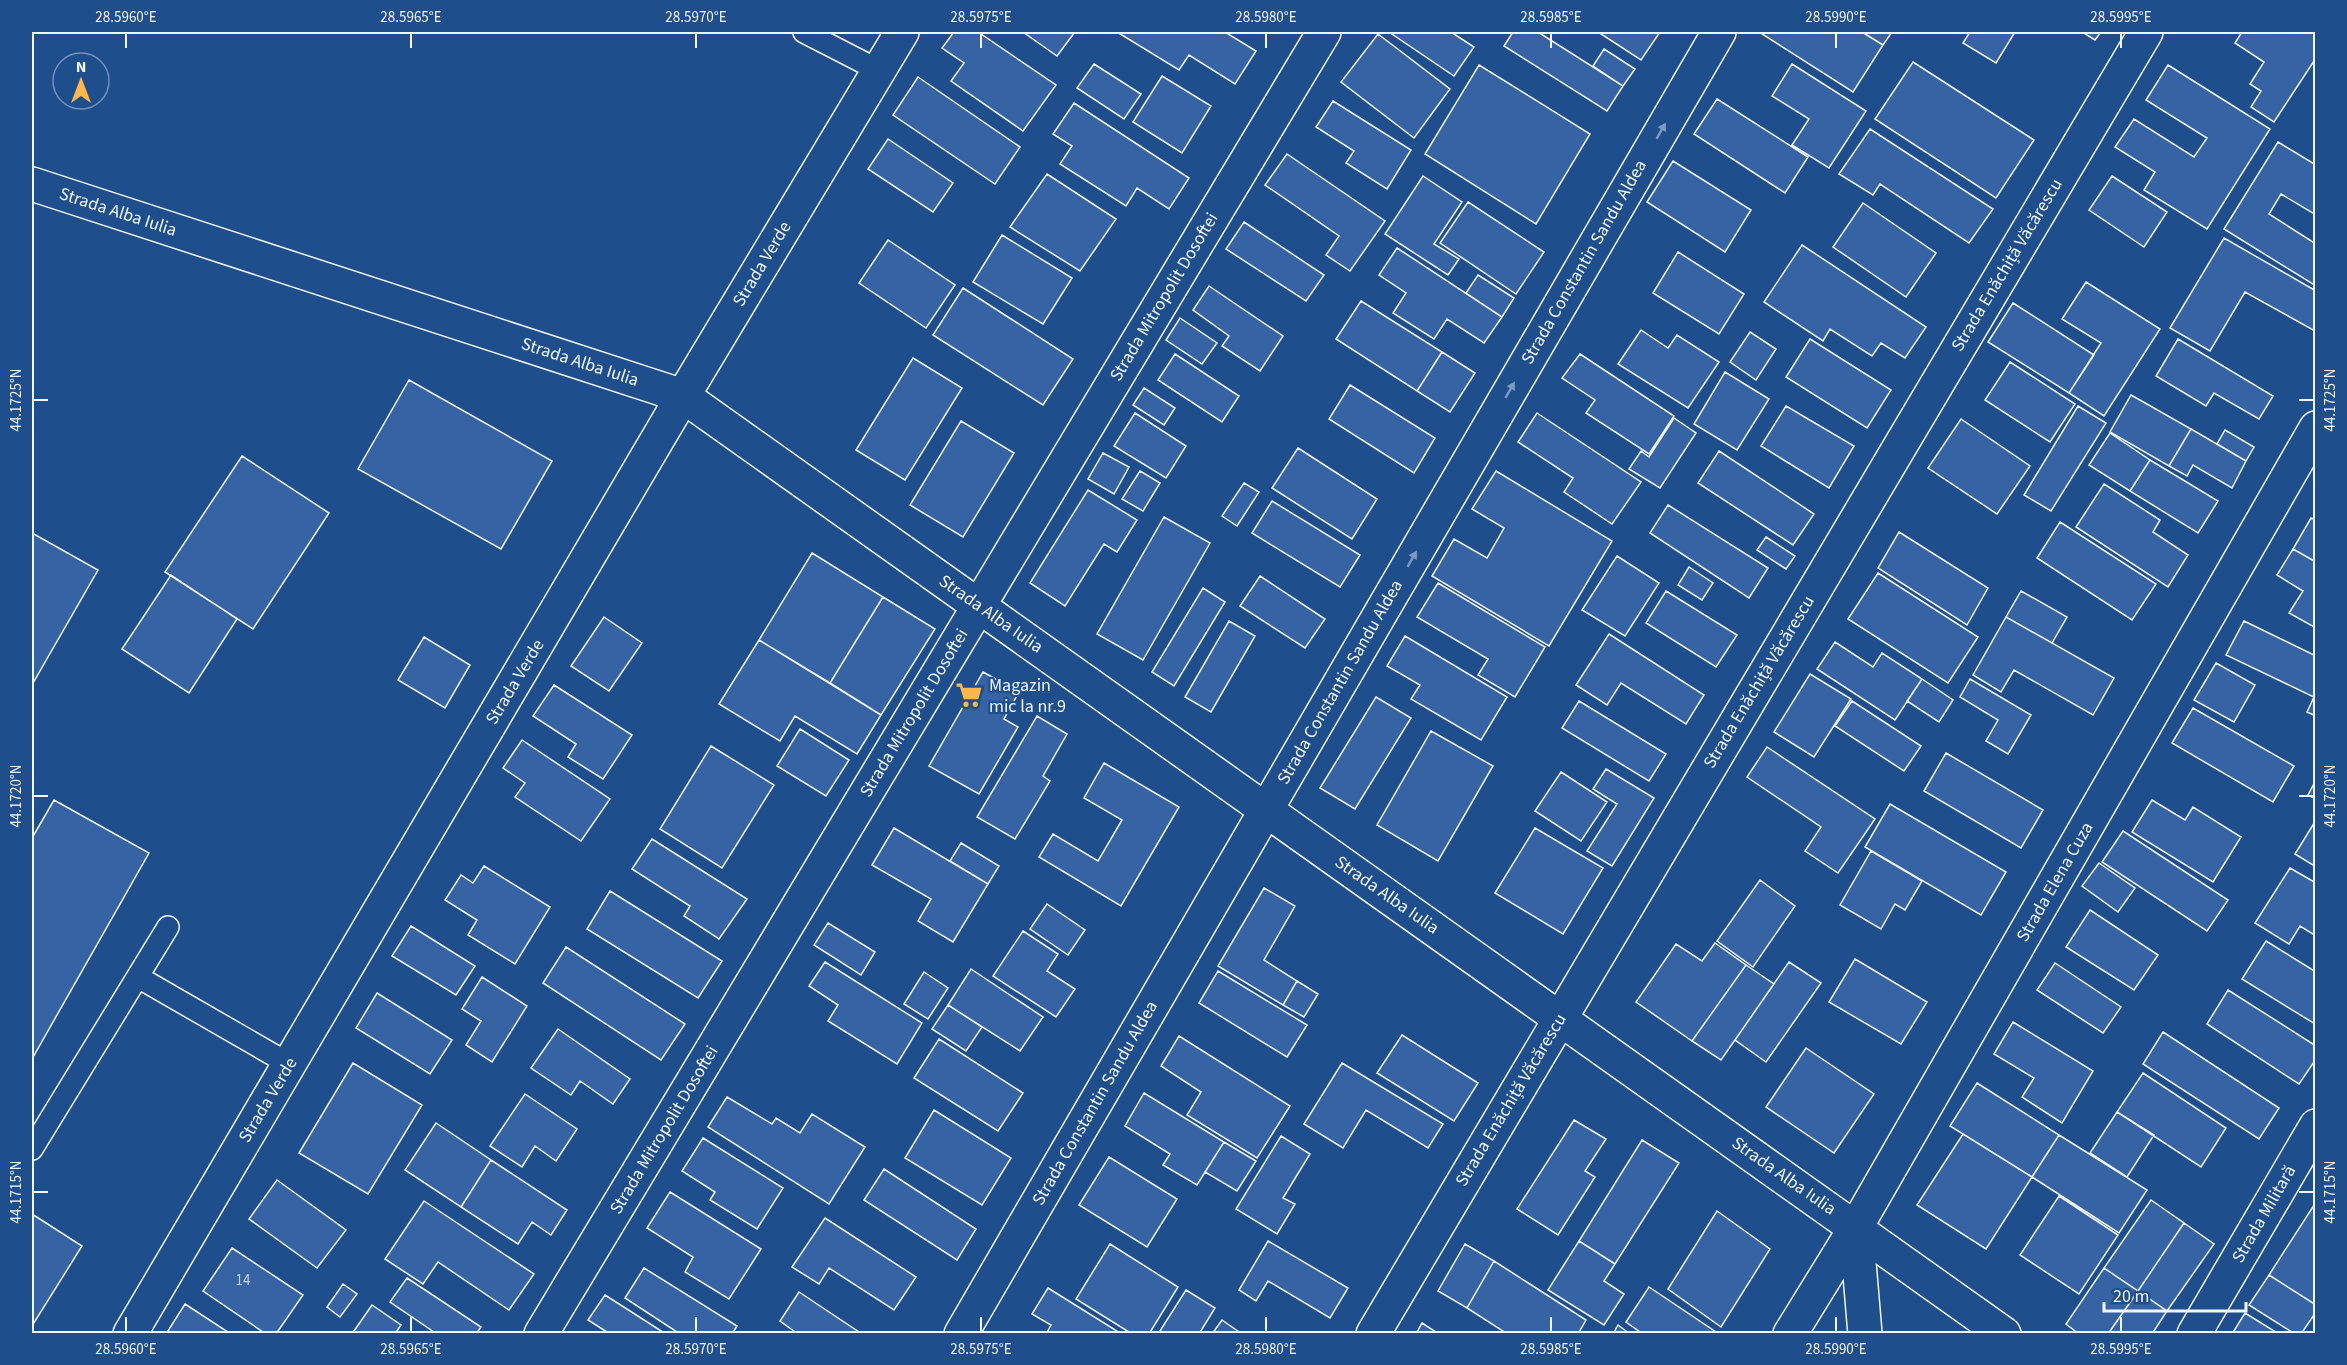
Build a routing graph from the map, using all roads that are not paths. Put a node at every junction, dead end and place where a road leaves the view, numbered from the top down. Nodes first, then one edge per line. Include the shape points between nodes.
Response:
1 (804, 32) edge
2 (902, 32) edge
3 (1324, 32) edge
4 (1719, 32) edge
5 (2146, 32) edge
6 (879, 70) junction
7 (32, 184) edge
8 (683, 396) junction
9 (2316, 428) edge
10 (979, 606) junction
11 (1266, 809) junction
12 (168, 927) dead end
13 (138, 977) junction
14 (1560, 1018) junction
15 (289, 1064) junction
16 (2316, 1126) edge
17 (32, 1149) edge
18 (1856, 1227) junction
19 (130, 1334) edge
20 (541, 1334) edge
21 (961, 1334) edge
22 (1373, 1334) edge
23 (1790, 1334) edge
24 (1865, 1334) edge
25 (2004, 1334) edge
26 (2194, 1334) edge

1 - 6 lane
2 - 6 street, Strada Verde
3 - 10 street, Strada Mitropolit Dosoftei
11 -> 4 street, Strada Constantin Sandu Aldea
5 - 14 street, Strada Enăchiță Văcărescu
6 - 8 street, Strada Verde
7 - 8 street, Strada Alba Iulia
8 - 10 street, Strada Alba Iulia
8 - 15 street, Strada Verde
9 - 18 street, Strada Elena Cuza
10 - 11 street, Strada Alba Iulia
10 - 20 street, Strada Mitropolit Dosoftei
11 - 14 street, Strada Alba Iulia
11 - 21 street, Strada Constantin Sandu Aldea
12 - 13 lane
13 - 15 lane
13 - 17 lane
14 - 18 street, Strada Alba Iulia
14 - 22 street, Strada Enăchiță Văcărescu
15 - 19 street, Strada Verde
16 - 26 street, Strada Militară
18 - 23 street, Strada Elena Cuza
18 - 24 street
18 - 25 street, Strada Alba Iulia

